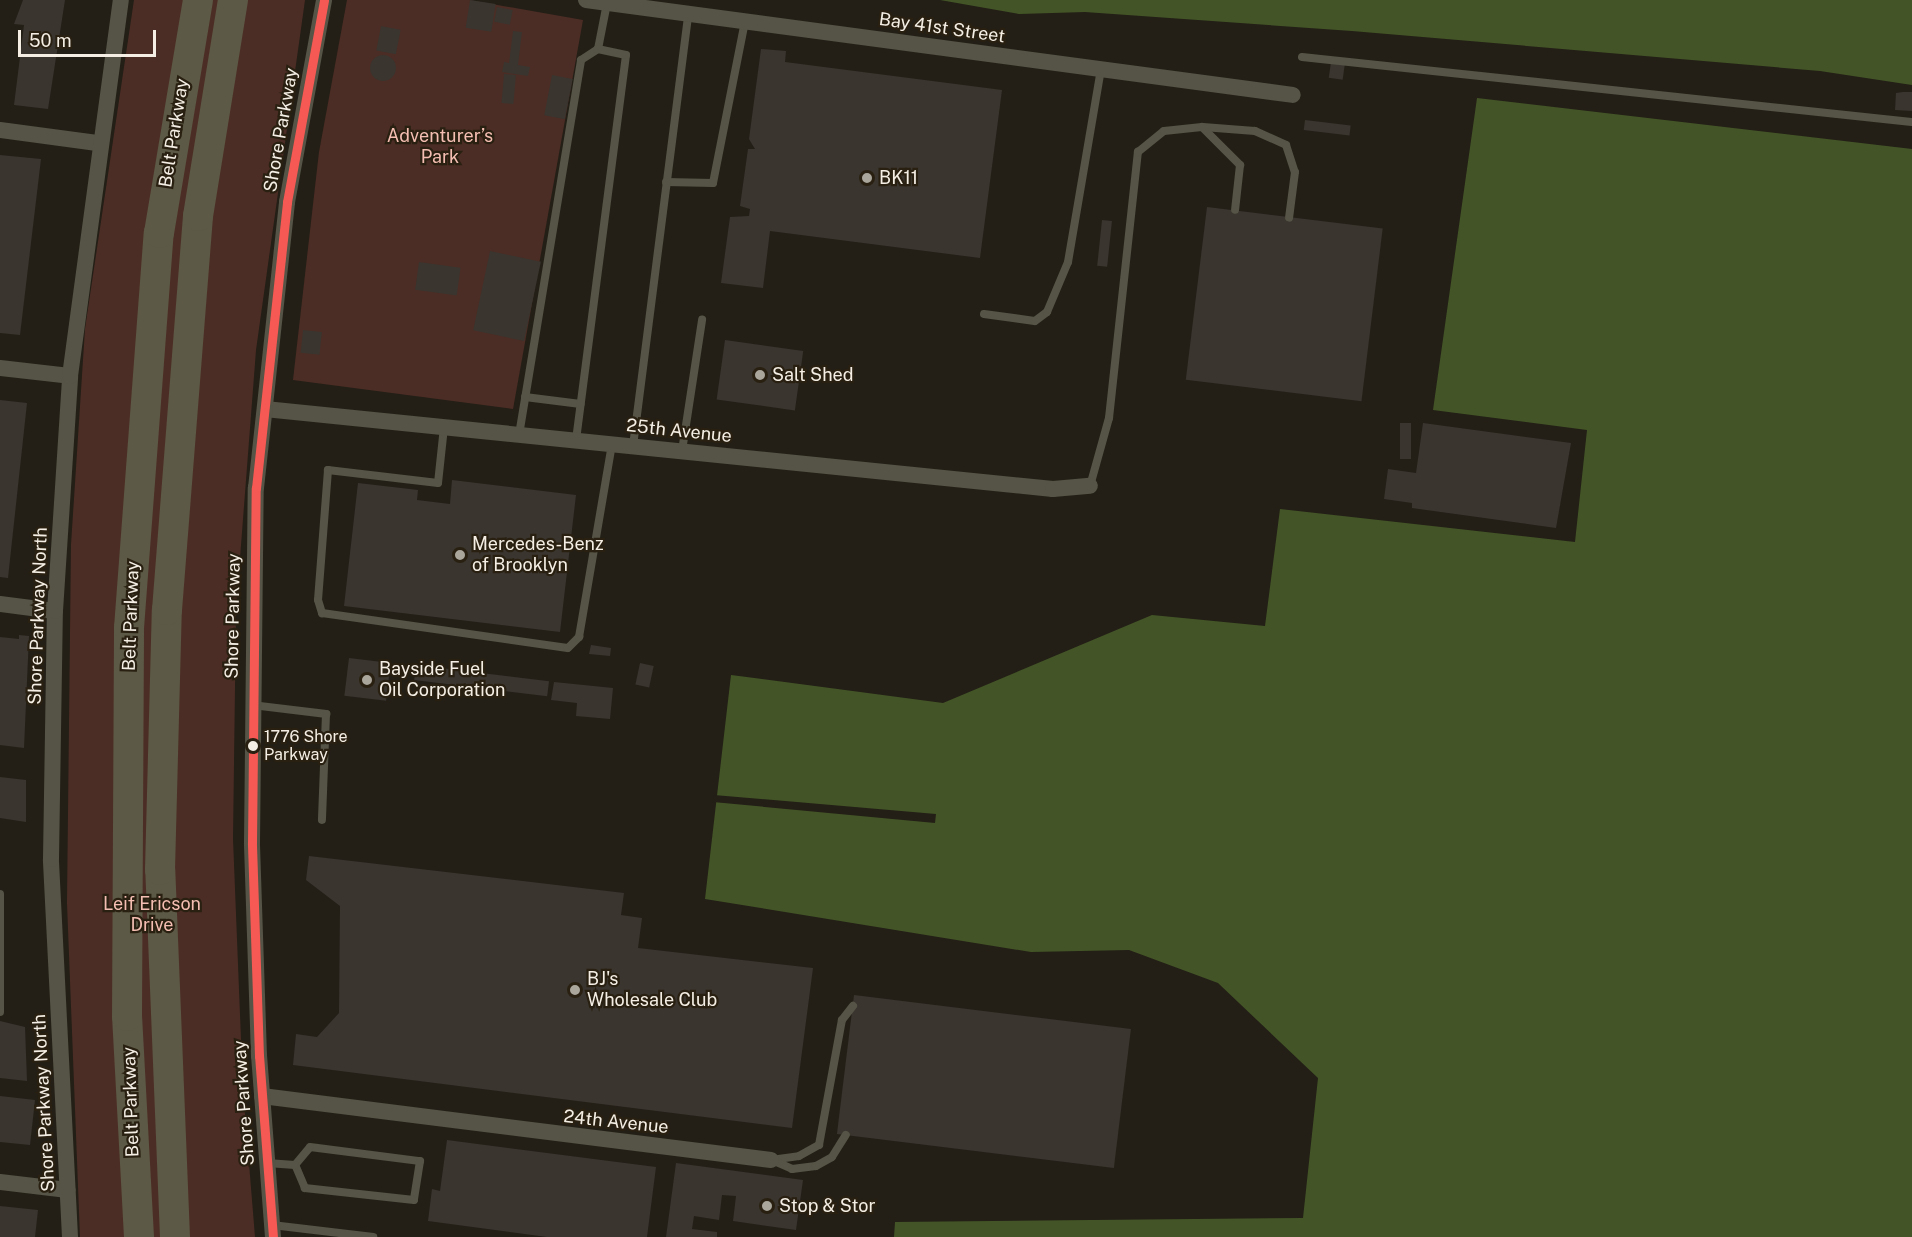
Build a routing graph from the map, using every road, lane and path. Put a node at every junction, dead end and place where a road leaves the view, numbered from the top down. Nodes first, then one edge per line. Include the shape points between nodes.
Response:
1 (121, 0) edge
2 (198, 0) edge
3 (233, 0) edge
4 (324, 0) edge
5 (586, 0) edge
6 (607, 3) junction
7 (687, 14) junction
8 (745, 21) junction
9 (598, 49) junction
10 (1302, 57) dead end
11 (1101, 69) junction
12 (1293, 95) dead end
13 (1912, 122) edge
14 (1202, 127) junction
15 (0, 130) edge
16 (97, 143) junction
17 (666, 182) junction
18 (1234, 210) dead end
19 (1289, 218) dead end
20 (984, 314) dead end
21 (702, 320) dead end
22 (0, 368) edge
23 (70, 376) junction
24 (525, 397) junction
25 (581, 404) junction
26 (265, 409) junction
27 (444, 427) junction
28 (519, 435) junction
29 (576, 440) junction
30 (612, 444) junction
31 (633, 446) junction
32 (682, 451) junction
33 (1090, 486) joint
34 (0, 604) edge
35 (55, 611) junction
36 (252, 705) junction
37 (322, 820) dead end
38 (0, 894) edge
39 (853, 1006) dead end
40 (0, 1012) edge
41 (262, 1096) junction
42 (846, 1135) dead end
43 (771, 1160) junction
44 (267, 1163) junction
45 (295, 1165) junction
46 (0, 1182) edge
47 (68, 1190) junction
48 (273, 1231) edge
49 (70, 1237) edge
50 (139, 1237) edge
51 (176, 1237) edge
52 (373, 1237) edge

1 - 16 street, Shore Parkway North
2 - 50 highway, Belt Parkway via 159,233 129,628 127,1016
3 - 51 highway, Belt Parkway via 198,216 167,610 160,870
4 - 26 street, Shore Parkway via 287,202
5 - 6 street, Bay 41st Street
6 - 7 street, Bay 41st Street
6 - 9 lane
7 - 8 street, Bay 41st Street
7 - 17 lane
8 - 11 street, Bay 41st Street
8 - 17 lane via 712,183
9 - 24 lane via 581,60
9 - 25 lane via 626,55
10 - 13 lane
11 - 12 street, Bay 41st Street
11 - 20 lane via 1068,262 1047,312 1029,322
14 - 18 lane via 1240,165
14 - 19 lane via 1254,131 1286,145 1295,172
14 - 33 lane via 1164,131 1138,152 1109,418
15 - 16 street
16 - 23 street, Shore Parkway North
17 - 31 lane
21 - 32 lane
22 - 23 street
23 - 35 street, Shore Parkway North
24 - 25 lane
24 - 28 lane
25 - 29 lane
26 - 27 street, 25th Avenue
26 - 36 street, Shore Parkway via 256,488
27 - 28 street, 25th Avenue
27 - 30 lane via 438,483 328,471 318,600 322,613 568,648 579,637
28 - 29 street, 25th Avenue
29 - 30 street, 25th Avenue
30 - 31 street, 25th Avenue
31 - 32 street, 25th Avenue
32 - 33 street, 25th Avenue via 1053,489
34 - 35 street
35 - 47 street, Shore Parkway North via 51,859
36 - 37 lane via 326,714
36 - 41 street, Shore Parkway
38 - 40 lane
39 - 43 lane, 24th Avenue via 842,1020 819,1145 799,1156
41 - 43 street, 24th Avenue
41 - 44 street, Shore Parkway
42 - 43 lane via 832,1157 816,1166 792,1169
44 - 45 lane
44 - 48 street, Shore Parkway
45 - 45 lane via 305,1188 414,1200 420,1161 310,1147
46 - 47 street
47 - 49 street, Shore Parkway North
48 - 52 lane

